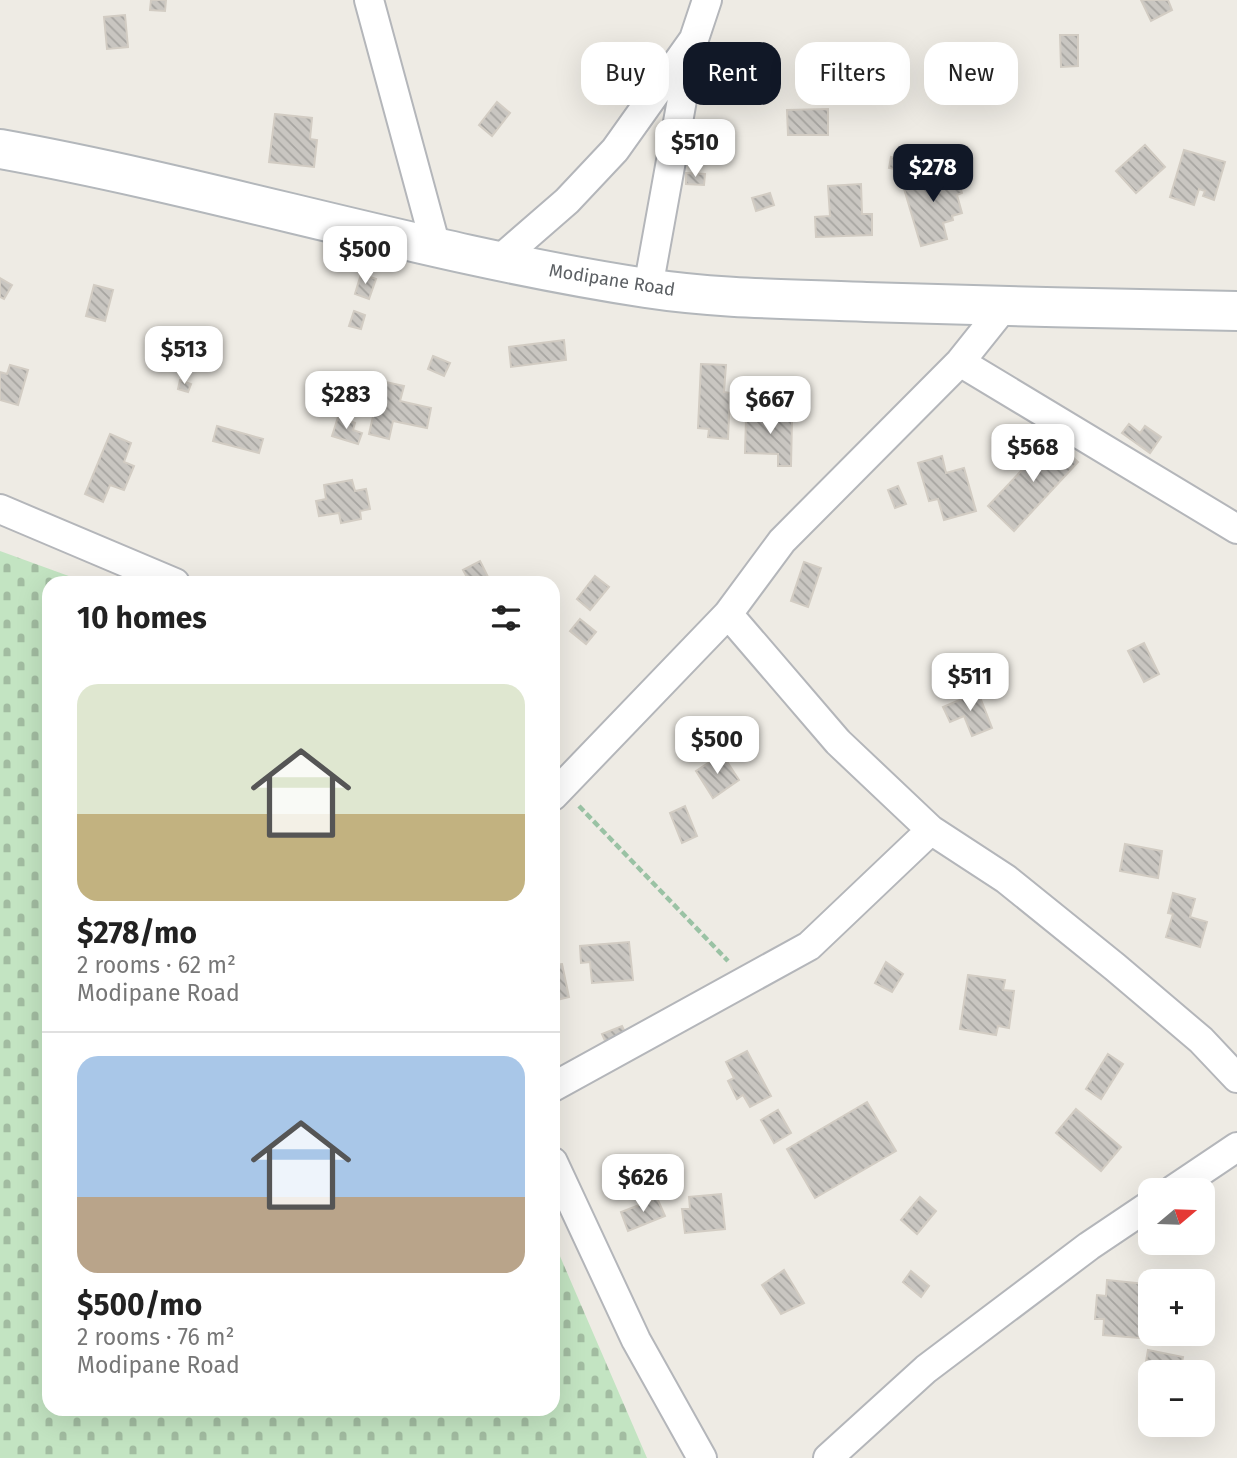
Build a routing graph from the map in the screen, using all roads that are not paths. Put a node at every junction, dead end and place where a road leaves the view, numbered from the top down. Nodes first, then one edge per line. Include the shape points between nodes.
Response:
1 (369, 0) edge
2 (707, 0) edge
3 (694, 39) junction
4 (0, 149) edge
5 (436, 247) junction
6 (498, 261) junction
7 (648, 288) junction
8 (1004, 307) junction
9 (1237, 311) edge
10 (960, 362) junction
11 (0, 509) edge
12 (1237, 529) edge
13 (158, 576) edge
14 (729, 614) junction
15 (560, 789) edge
16 (931, 830) junction
17 (1237, 1078) edge
18 (560, 1083) edge
19 (1237, 1147) edge
20 (560, 1177) edge
21 (1191, 1178) edge
22 (1138, 1213) edge
23 (702, 1458) edge
24 (828, 1458) edge

1 - 5 street
2 - 3 street
3 - 6 street via 615,150 567,201
3 - 7 street
4 - 5 main road, Modipane Road
5 - 6 main road, Modipane Road
6 - 7 main road, Modipane Road
7 - 8 main road, Modipane Road
8 - 9 main road, Modipane Road
8 - 10 street
10 - 12 street
10 - 14 street via 782,541
11 - 13 street
14 - 15 street
14 - 16 street via 838,742
16 - 17 street via 1006,879 1115,967 1201,1040
16 - 18 street via 809,946
19 - 21 street
20 - 23 street via 636,1340
22 - 24 street via 926,1369

